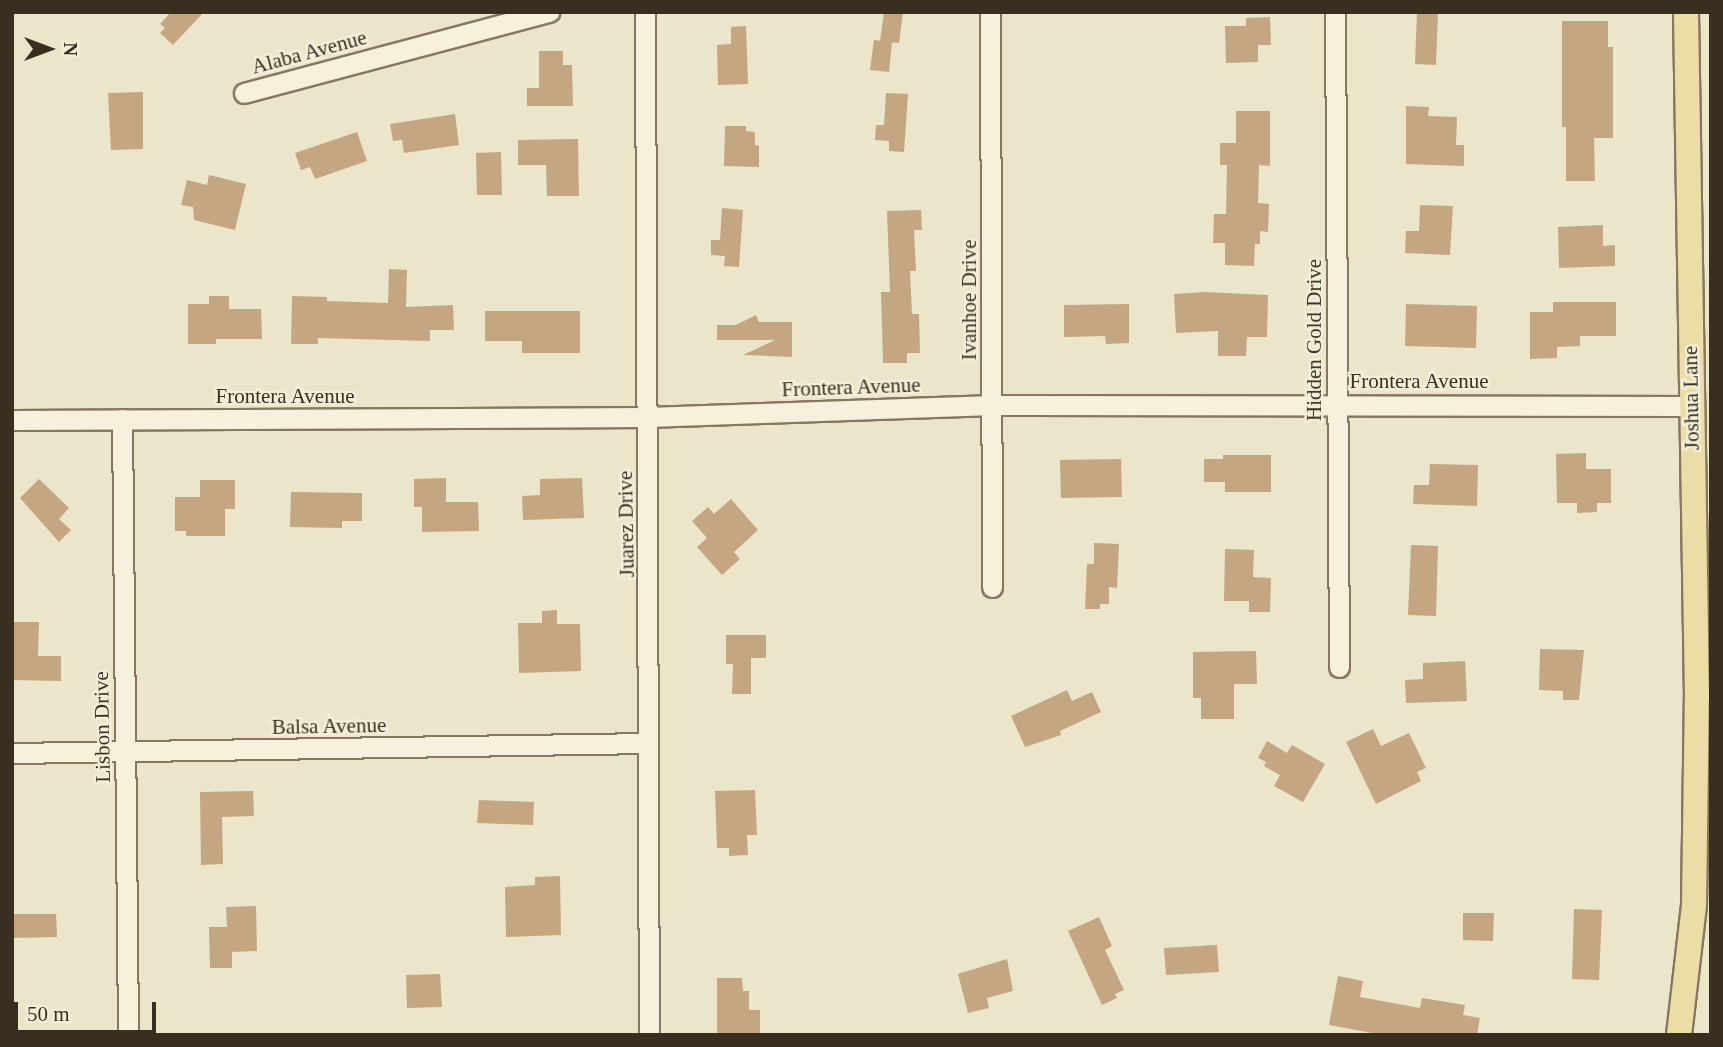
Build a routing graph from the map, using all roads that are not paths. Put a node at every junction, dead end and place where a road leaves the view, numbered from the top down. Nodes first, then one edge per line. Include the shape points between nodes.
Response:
1 (549, 12) edge
2 (645, 12) edge
3 (990, 12) edge
4 (1335, 12) edge
5 (1686, 12) edge
6 (244, 93) dead end
7 (1338, 404) junction
8 (993, 405) junction
9 (1691, 406) junction
10 (647, 417) junction
11 (122, 419) junction
12 (12, 420) edge
13 (992, 587) dead end
14 (1339, 667) dead end
15 (647, 743) junction
16 (12, 752) edge
17 (125, 753) junction
18 (128, 1035) edge
19 (649, 1035) edge
20 (1679, 1035) edge

1 - 6 street, Alaba Avenue
2 - 10 street, Juarez Drive
3 - 8 street, Ivanhoe Drive
4 - 7 street, Hidden Gold Drive
5 - 9 main road, Joshua Lane
7 - 8 street, Frontera Avenue
7 - 9 street, Frontera Avenue
7 - 14 street, Hidden Gold Drive
8 - 10 street, Frontera Avenue
8 - 13 street, Ivanhoe Drive
9 - 20 main road, Joshua Lane via 1697,697 1694,905
10 - 11 street, Frontera Avenue
10 - 15 street, Juarez Drive
11 - 12 street, Frontera Avenue
11 - 17 street, Lisbon Drive
15 - 17 street, Balsa Avenue
15 - 19 street, Juarez Drive
16 - 17 street, Balsa Avenue
17 - 18 street, Lisbon Drive

